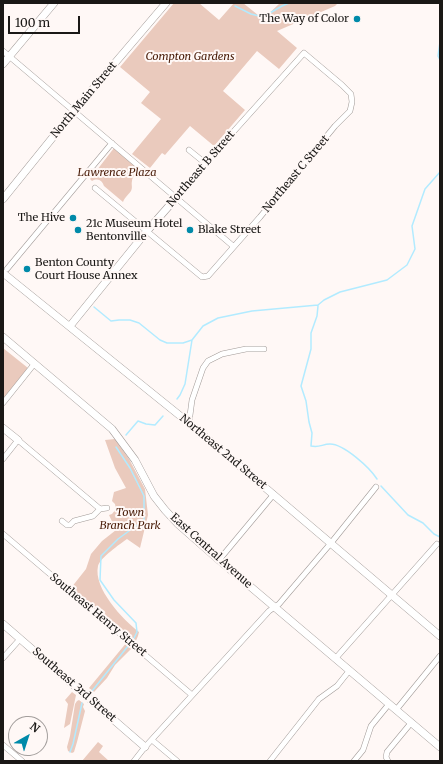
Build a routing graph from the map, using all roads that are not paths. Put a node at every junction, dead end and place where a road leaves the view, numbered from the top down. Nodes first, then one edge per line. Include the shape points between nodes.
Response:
1 (54, 3) edge
2 (166, 3) edge
3 (3, 51) edge
4 (9, 56) junction
5 (3, 64) edge
6 (352, 102) joint
7 (74, 111) junction
8 (112, 143) junction
9 (189, 150) dead end
10 (205, 163) junction
11 (95, 188) dead end
12 (176, 198) junction
13 (3, 199) edge
14 (147, 231) junction
15 (234, 246) junction
16 (5, 271) edge
17 (70, 326) junction
18 (3, 337) edge
19 (264, 349) dead end
20 (35, 364) junction
21 (3, 403) edge
22 (189, 423) junction
23 (3, 428) edge
24 (18, 440) junction
25 (3, 459) edge
26 (376, 487) dead end
27 (274, 494) junction
28 (107, 508) dead end
29 (100, 509) junction
30 (62, 521) dead end
31 (3, 534) edge
32 (331, 543) junction
33 (437, 544) dead end
34 (218, 560) junction
35 (392, 595) junction
36 (274, 607) junction
37 (3, 624) edge
38 (440, 636) edge
39 (20, 639) junction
40 (440, 656) edge
41 (3, 658) edge
42 (335, 659) junction
43 (349, 671) junction
44 (192, 695) junction
45 (388, 704) junction
46 (396, 710) junction
47 (411, 723) junction
48 (152, 740) junction
49 (3, 745) edge
50 (145, 747) junction
51 (440, 747) edge
52 (22, 761) edge
53 (134, 761) edge
54 (177, 761) edge
55 (270, 761) edge
56 (354, 761) edge
57 (388, 761) edge

1 - 4 street
2 - 7 street, North Main Street
3 - 4 street
4 - 5 street
4 - 7 street
6 - 10 street, Northeast B Street via 351,94 304,52
6 - 15 street, Northeast C Street via 350,110
7 - 8 street
7 - 13 street, North Main Street
8 - 12 street
8 - 16 street
9 - 10 street
10 - 12 street, Northeast B Street
11 - 14 street
12 - 14 street, Northeast B Street
12 - 15 street
14 - 15 street, Northeast C Street via 202,277 208,276
14 - 17 street, Northeast B Street
16 - 17 street, Northeast 2nd Street
17 - 22 street, Northeast 2nd Street
18 - 20 street, East Central Avenue
19 - 22 street via 228,352 208,361 192,400
20 - 21 street
20 - 34 street, East Central Avenue via 112,429 128,448 154,496 165,510
22 - 27 street, Northeast 2nd Street
23 - 24 street
24 - 25 street
24 - 29 street
26 - 32 street
27 - 32 street, Northeast 2nd Street
27 - 34 street
28 - 29 street
29 - 30 street via 93,516 67,525
31 - 44 street, Southeast Henry Street
32 - 35 street, Northeast 2nd Street
32 - 36 street
33 - 35 street
34 - 36 street, East Central Avenue
35 - 38 street, Northeast 2nd Street
35 - 42 street
36 - 42 street, East Central Avenue
36 - 44 street
37 - 39 street, Southeast 3rd Street
39 - 41 street
39 - 50 street, Southeast 3rd Street
40 - 46 street
42 - 43 street, East Central Avenue
43 - 45 street, East Central Avenue
43 - 55 street via 337,686 319,699
44 - 48 street
45 - 46 street, East Central Avenue
45 - 56 street via 371,726 363,750
46 - 47 street, East Central Avenue
47 - 51 street, East Central Avenue
47 - 57 street via 387,752
48 - 50 street
48 - 54 street
49 - 52 street
50 - 53 street

